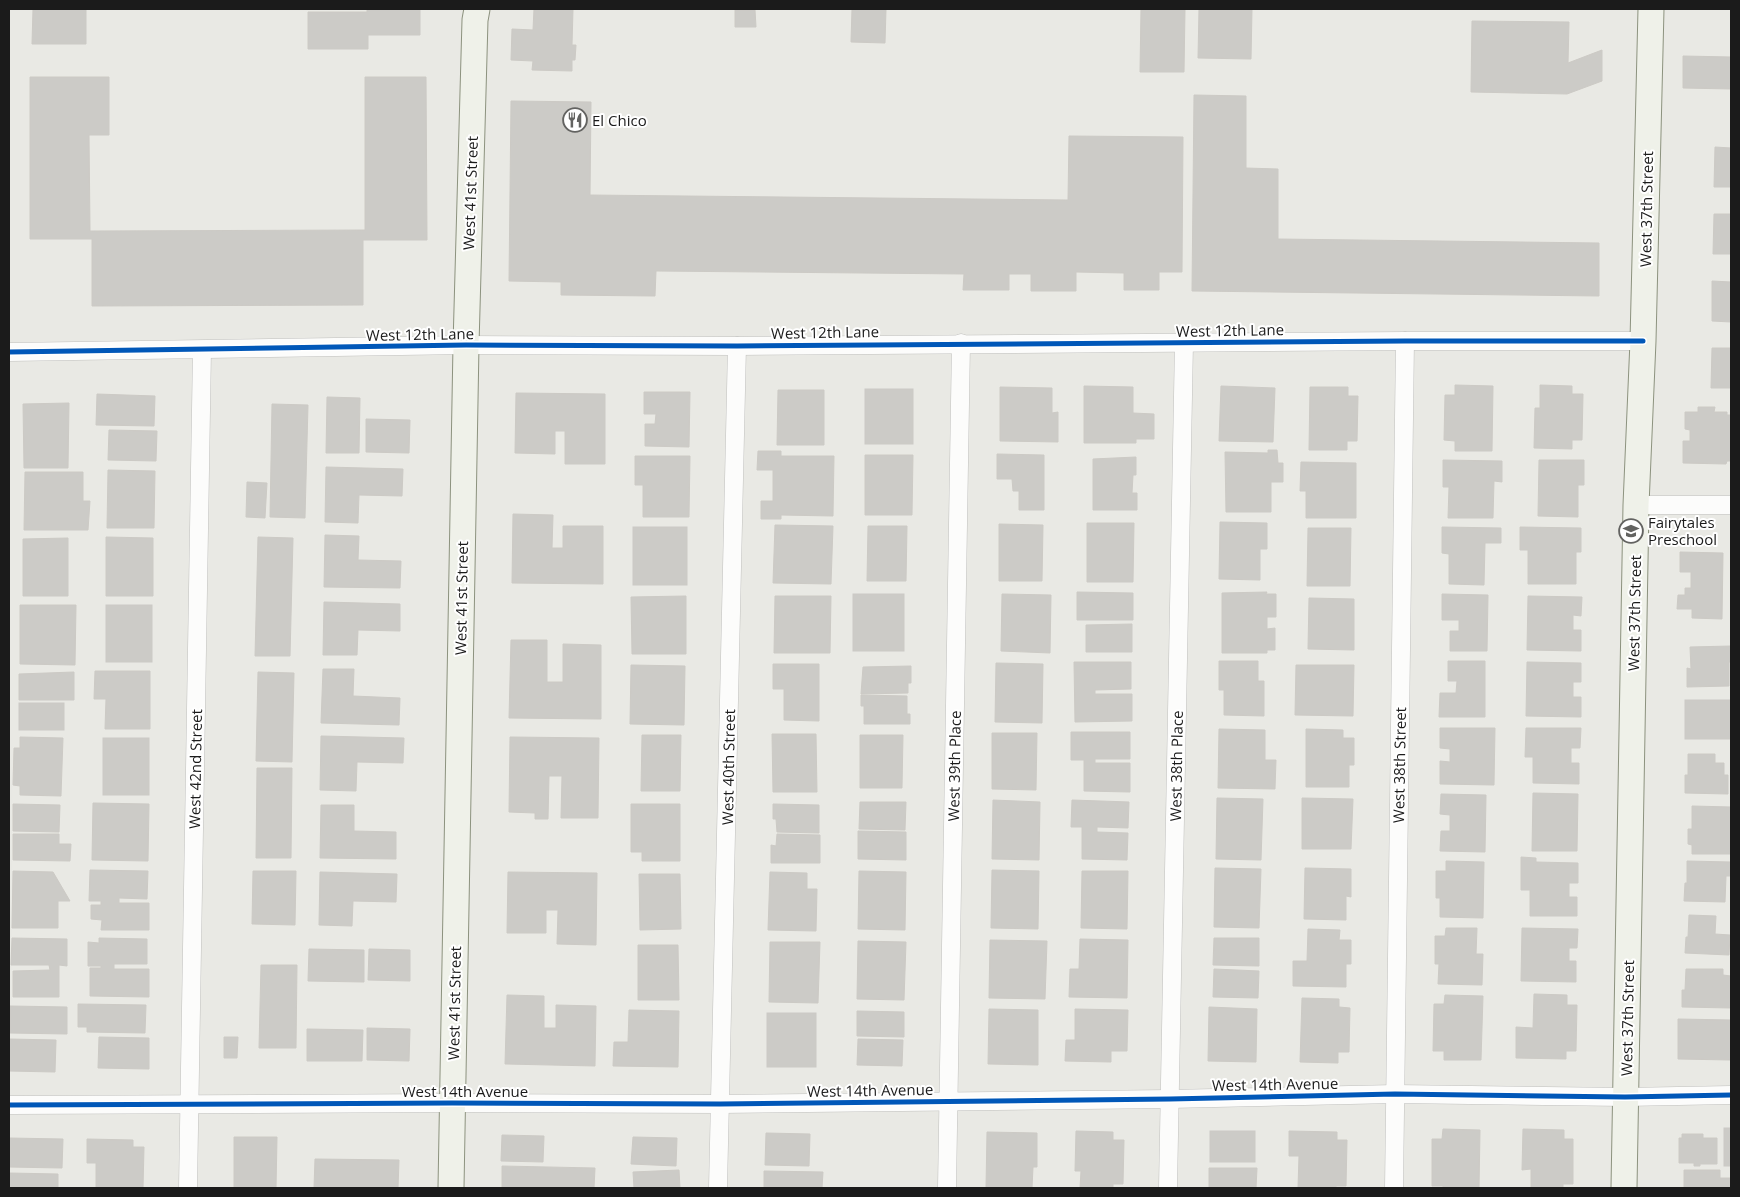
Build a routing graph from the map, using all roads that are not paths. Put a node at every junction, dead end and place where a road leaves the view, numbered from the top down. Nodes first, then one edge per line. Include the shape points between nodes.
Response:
1 (477, 9) edge
2 (1651, 9) edge
3 (1405, 341) junction
4 (1642, 341) junction
5 (961, 343) junction
6 (1184, 343) junction
7 (466, 346) junction
8 (737, 346) junction
9 (202, 350) junction
10 (9, 352) edge
11 (1636, 505) junction
12 (1731, 505) edge
13 (1395, 1094) junction
14 (1731, 1095) edge
15 (1625, 1097) junction
16 (1170, 1099) junction
17 (948, 1102) junction
18 (452, 1103) junction
19 (190, 1104) junction
20 (720, 1104) junction
21 (9, 1106) edge
22 (188, 1188) edge
23 (451, 1188) edge
24 (718, 1188) edge
25 (947, 1188) edge
26 (1168, 1188) edge
27 (1394, 1188) edge
28 (1624, 1188) edge

1 - 7 street, West 41st Street
2 - 4 street, West 37th Street
3 - 4 street, West 12th Lane
3 - 6 street, West 12th Lane
3 - 13 street, West 38th Street
4 - 11 street, West 37th Street
5 - 6 street, West 12th Lane
5 - 8 street, West 12th Lane
5 - 17 street, West 39th Place
6 - 16 street, West 38th Place
7 - 8 street, West 12th Lane
7 - 9 street, West 12th Lane
7 - 18 street, West 41st Street
8 - 20 street, West 40th Street
9 - 10 street, West 12th Lane
9 - 19 street, West 42nd Street
11 - 12 street
11 - 15 street, West 37th Street
13 - 15 street, West 14th Avenue
13 - 16 street, West 14th Avenue
13 - 27 street, West 38th Street
14 - 15 street, West 14th Avenue
15 - 28 street, West 37th Street
16 - 17 street, West 14th Avenue
16 - 26 street, West 38th Place
17 - 20 street, West 14th Avenue
17 - 25 street, West 39th Place
18 - 19 street, West 14th Avenue
18 - 20 street, West 14th Avenue
18 - 23 street, West 41st Street
19 - 21 street, West 14th Avenue
19 - 22 street, West 42nd Street
20 - 24 street, West 40th Street

